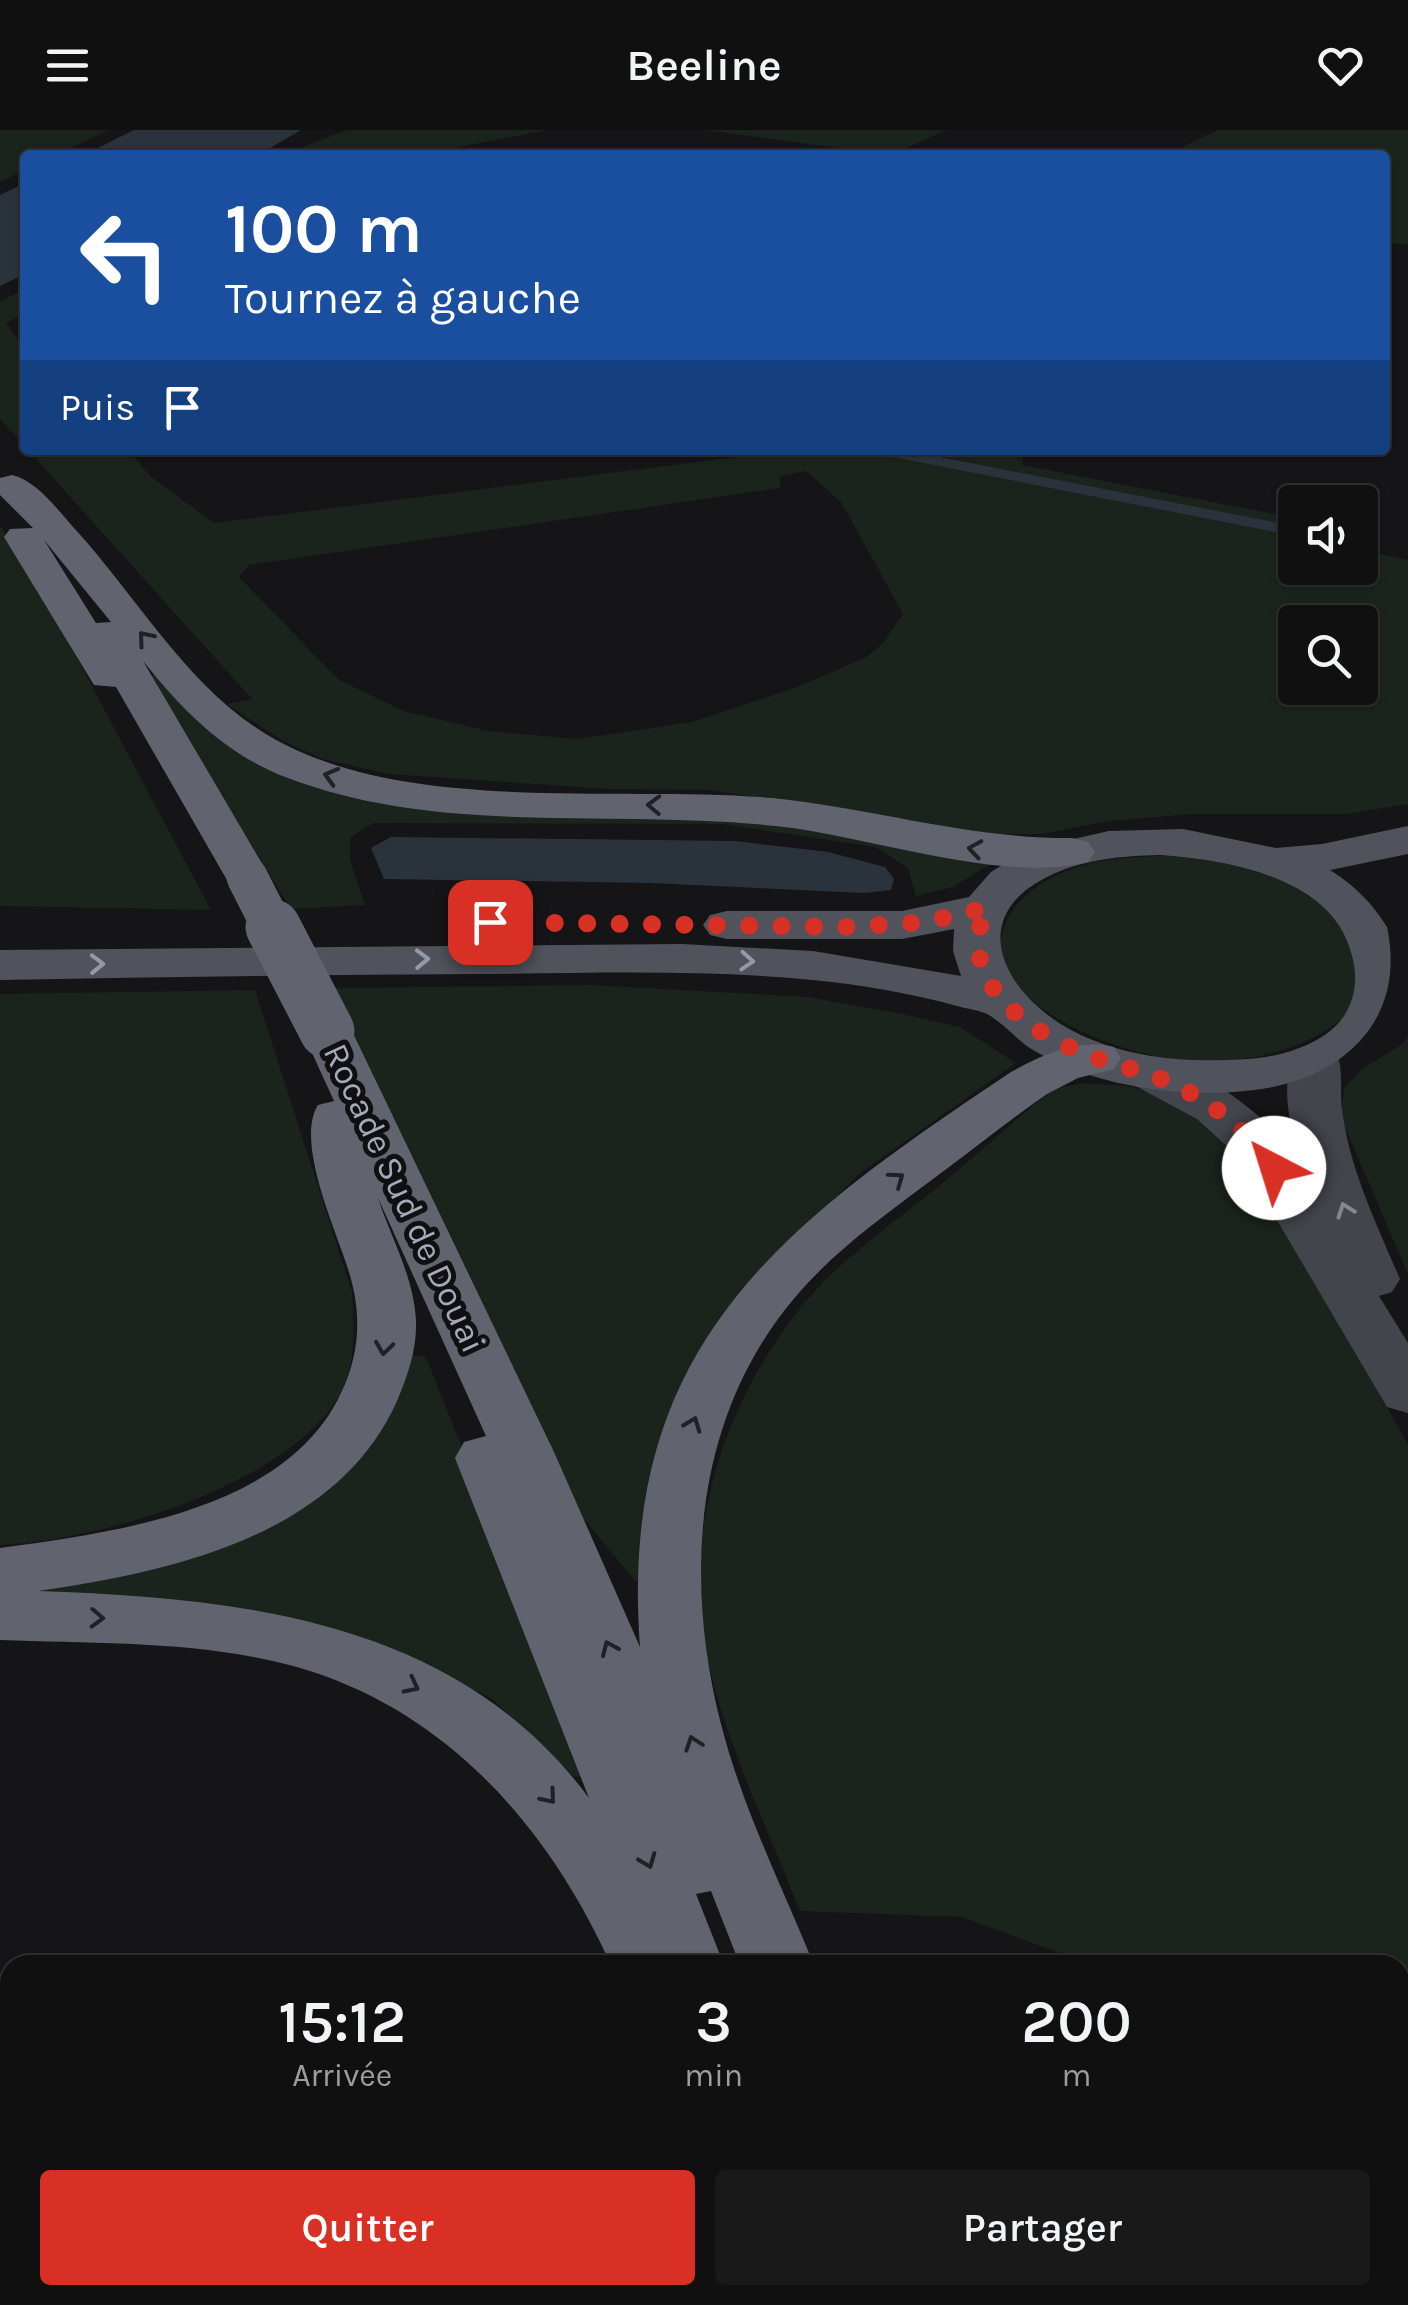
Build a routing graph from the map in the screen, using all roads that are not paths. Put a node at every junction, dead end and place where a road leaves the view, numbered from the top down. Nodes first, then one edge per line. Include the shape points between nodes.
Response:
1 (4, 484) edge
2 (1408, 840) edge
3 (1072, 852) junction
4 (1274, 862) junction
5 (987, 908) junction
6 (0, 928) edge
7 (0, 965) edge
8 (1005, 1004) junction
9 (311, 1031) junction
10 (1316, 1060) junction
11 (1122, 1065) junction
12 (336, 1118) junction
13 (1408, 1365) edge
14 (1408, 1392) edge
15 (0, 1572) edge
16 (0, 1614) edge
17 (644, 1955) edge
18 (683, 1955) edge
19 (736, 1955) edge
20 (773, 1955) edge

3 -> 1 highway via 979,850 744,808 418,794 308,770 250,743 209,712 45,516
1 - 9 highway, Rocade Sud de Douai, bridge via 88,640 233,877
2 - 4 main road
3 - 4 main road via 1171,842
3 - 5 main road via 1020,874
4 - 10 main road via 1392,928 1389,989 1377,1016 1352,1041
5 - 6 main road via 926,922 848,927 523,922
5 - 8 main road via 977,948 985,976
7 -> 8 main road via 723,960 863,973
8 - 11 main road via 1035,1028
9 - 12 highway, Rocade Sud de Douai
19 -> 9 highway, Rocade Sud de Douai via 524,1452
10 - 11 main road via 1237,1076
13 -> 10 street via 1338,1192 1314,1094
11 - 14 street via 1215,1107 1260,1149
20 -> 11 highway via 688,1729 673,1659 666,1546 691,1427 744,1327 812,1244 1029,1083 1061,1066
12 -> 15 highway via 344,1174 386,1308 387,1336 371,1403 349,1438 290,1488 210,1526 121,1552
12 -> 18 highway, Rocade Sud de Douai via 461,1397
16 -> 17 highway via 251,1633 348,1657 418,1688 494,1739 551,1799 617,1896

